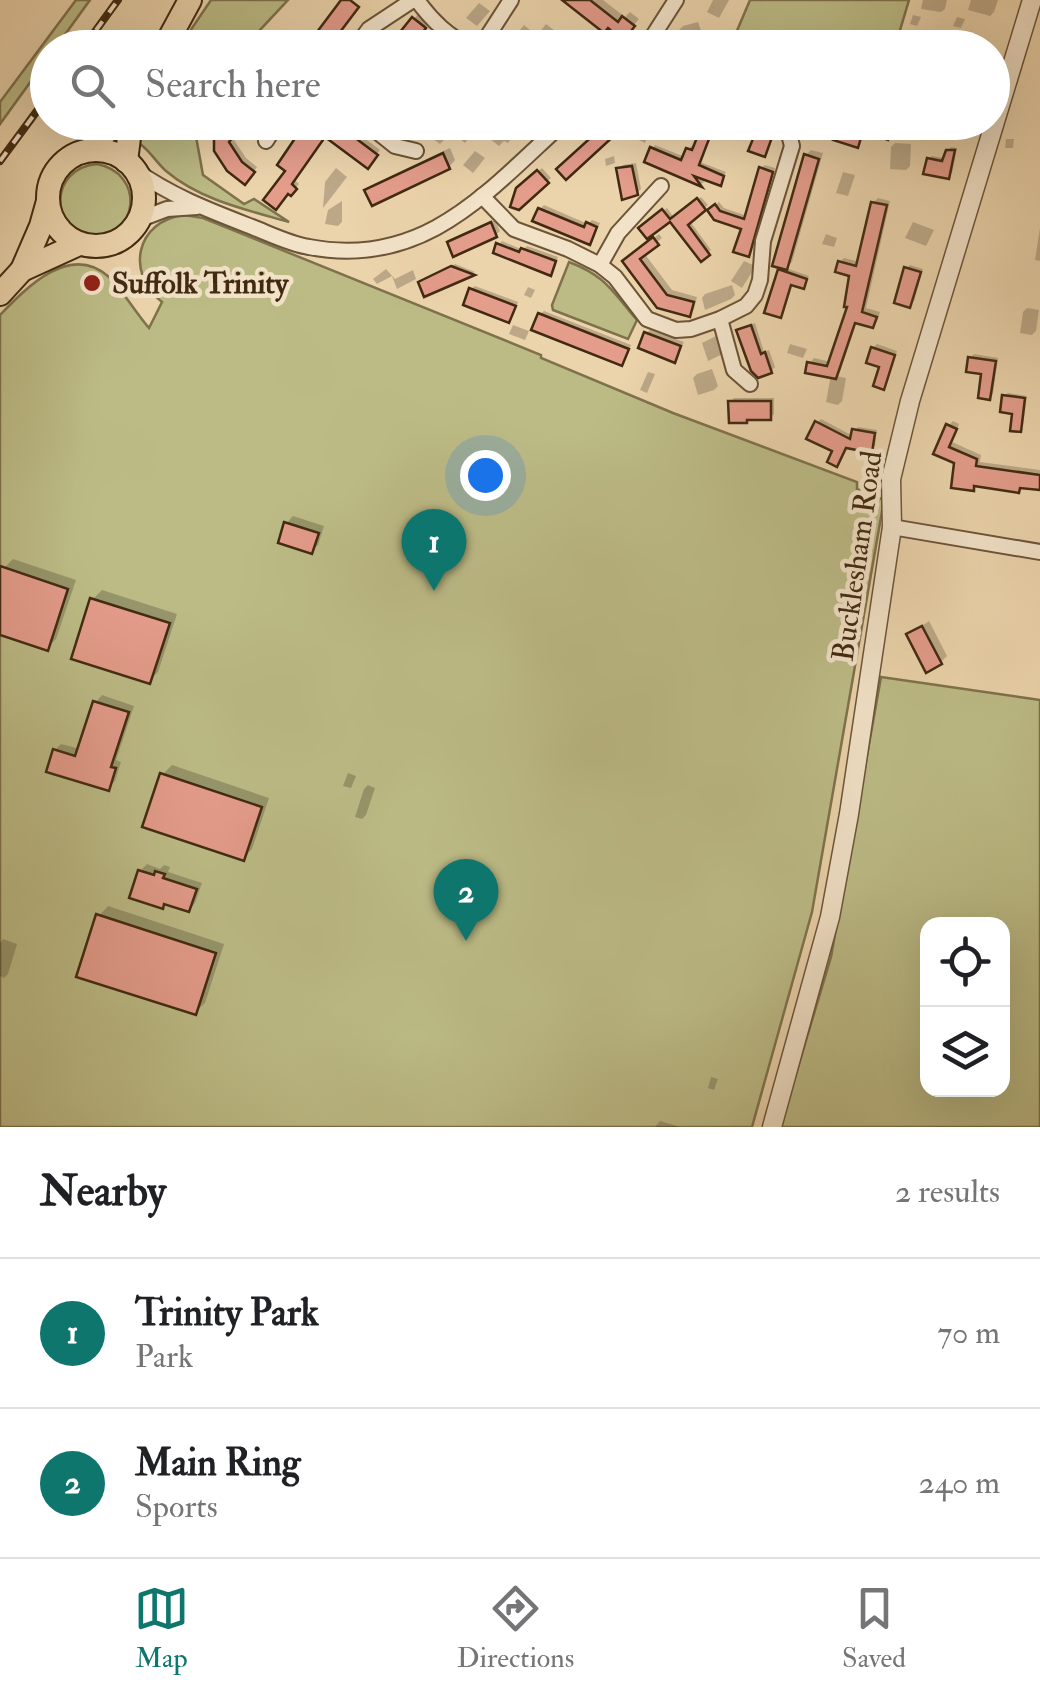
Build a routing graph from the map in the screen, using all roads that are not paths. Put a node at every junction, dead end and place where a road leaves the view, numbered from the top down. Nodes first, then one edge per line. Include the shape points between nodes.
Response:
1 (190, 0) edge
2 (415, 0) edge
3 (511, 0) edge
4 (676, 0) edge
5 (1032, 0) edge
6 (174, 30) edge
7 (368, 30) edge
8 (442, 30) edge
9 (492, 30) edge
10 (660, 30) edge
11 (1010, 72) edge
12 (100, 140) edge
13 (132, 140) edge
14 (388, 140) edge
15 (544, 140) edge
16 (790, 140) edge
17 (989, 140) edge
18 (91, 150) junction
19 (416, 150) dead end
20 (131, 166) junction
21 (661, 186) dead end
22 (482, 196) junction
23 (48, 201) junction
24 (198, 206) junction
25 (138, 220) junction
26 (80, 244) junction
27 (600, 265) junction
28 (22, 270) junction
29 (0, 294) edge
30 (720, 319) junction
31 (750, 384) dead end
32 (892, 527) junction
33 (1040, 552) edge
34 (772, 1127) edge

1 - 6 main road
2 - 7 street
2 - 8 street
3 - 9 street
4 - 10 street
5 - 11 street, Bucklesham Road
12 - 18 main road
13 - 20 main road
14 - 19 street
15 - 22 street
16 - 30 street via 755,295
17 - 32 street, Bucklesham Road via 910,401 891,479
18 - 20 main road via 117,154
18 - 23 main road via 64,161
20 - 24 street
20 - 25 main road via 142,180
21 - 27 street
22 - 24 street via 407,242 356,251 305,247
22 - 27 street via 514,229
23 - 26 main road via 60,230
23 - 28 main road
24 - 25 street
25 - 26 main road via 116,242
26 - 28 main road
27 - 30 street via 661,326 691,330
28 - 29 main road
30 - 31 street via 734,370
32 - 33 street
32 - 34 street, Bucklesham Road via 830,917

